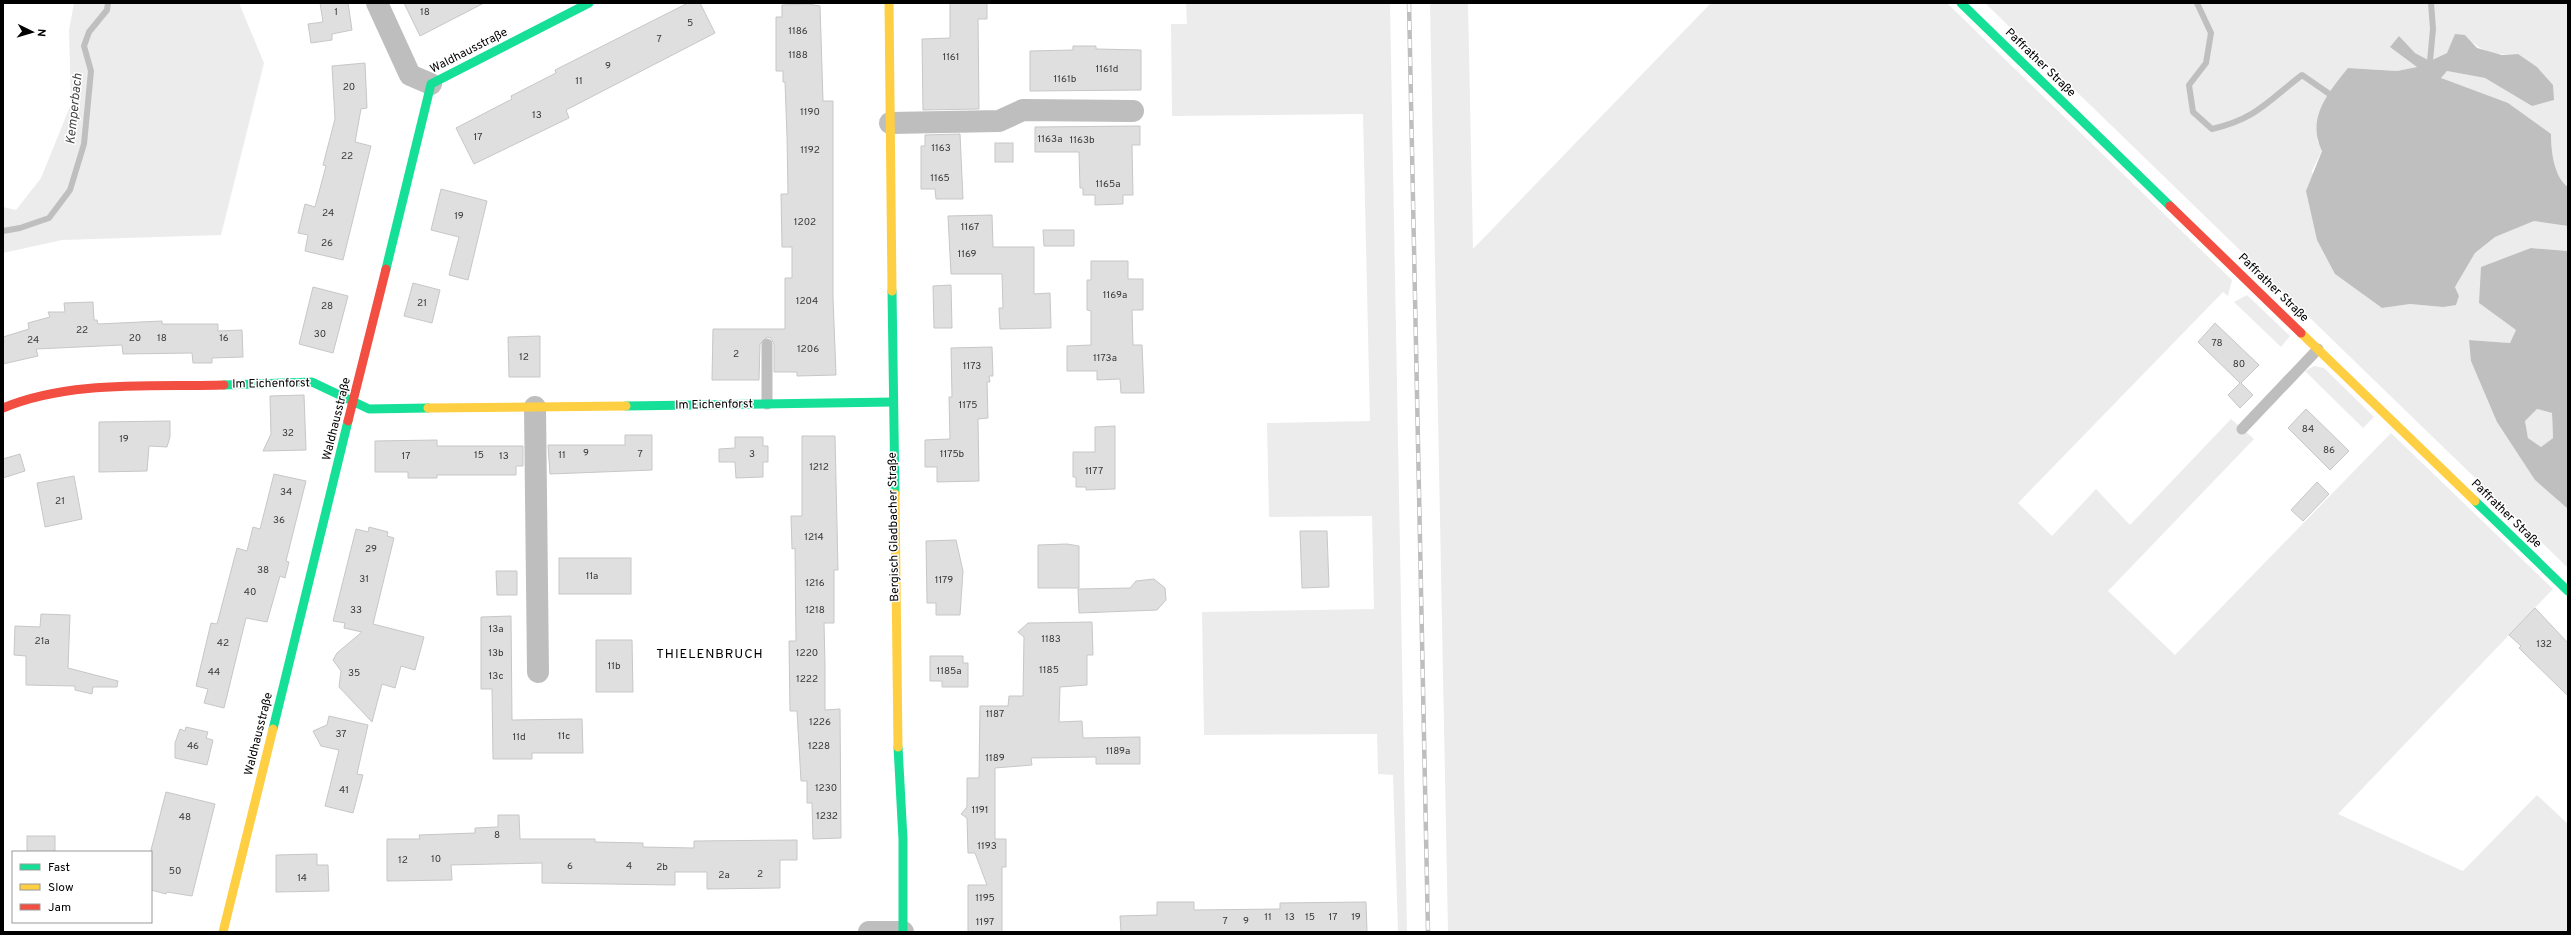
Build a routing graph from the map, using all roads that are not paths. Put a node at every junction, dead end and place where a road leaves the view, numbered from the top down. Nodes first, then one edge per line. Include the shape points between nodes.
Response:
1 (377, 3) edge
2 (589, 3) edge
3 (889, 3) edge
4 (1961, 3) edge
5 (431, 84) junction
6 (1133, 111) dead end
7 (890, 122) junction
8 (767, 344) dead end
9 (2318, 349) junction
10 (893, 402) junction
11 (353, 403) junction
12 (767, 404) junction
13 (535, 407) junction
14 (3, 408) edge
15 (2242, 429) dead end
16 (2568, 591) edge
17 (538, 672) dead end
18 (223, 932) edge
19 (869, 932) edge
20 (903, 932) edge

1 - 5 street via 410,75
2 - 5 street, Waldhausstraße
3 - 7 street, Bergisch Gladbacher Straße
4 - 9 street, Paffrather Straße
5 - 11 street, Waldhausstraße
6 - 7 street via 1023,110 999,121
7 - 10 street, Bergisch Gladbacher Straße
8 - 12 lane
9 - 15 lane
9 - 16 street, Paffrather Straße
10 - 12 street, Im Eichenforst
10 - 20 street, Bergisch Gladbacher Straße via 898,784 903,839
11 - 13 street, Im Eichenforst via 369,409
11 - 14 street, Im Eichenforst via 329,388 312,382 66,390 27,398
11 - 18 street, Waldhausstraße
12 - 13 street, Im Eichenforst
13 - 17 street
19 - 20 street

